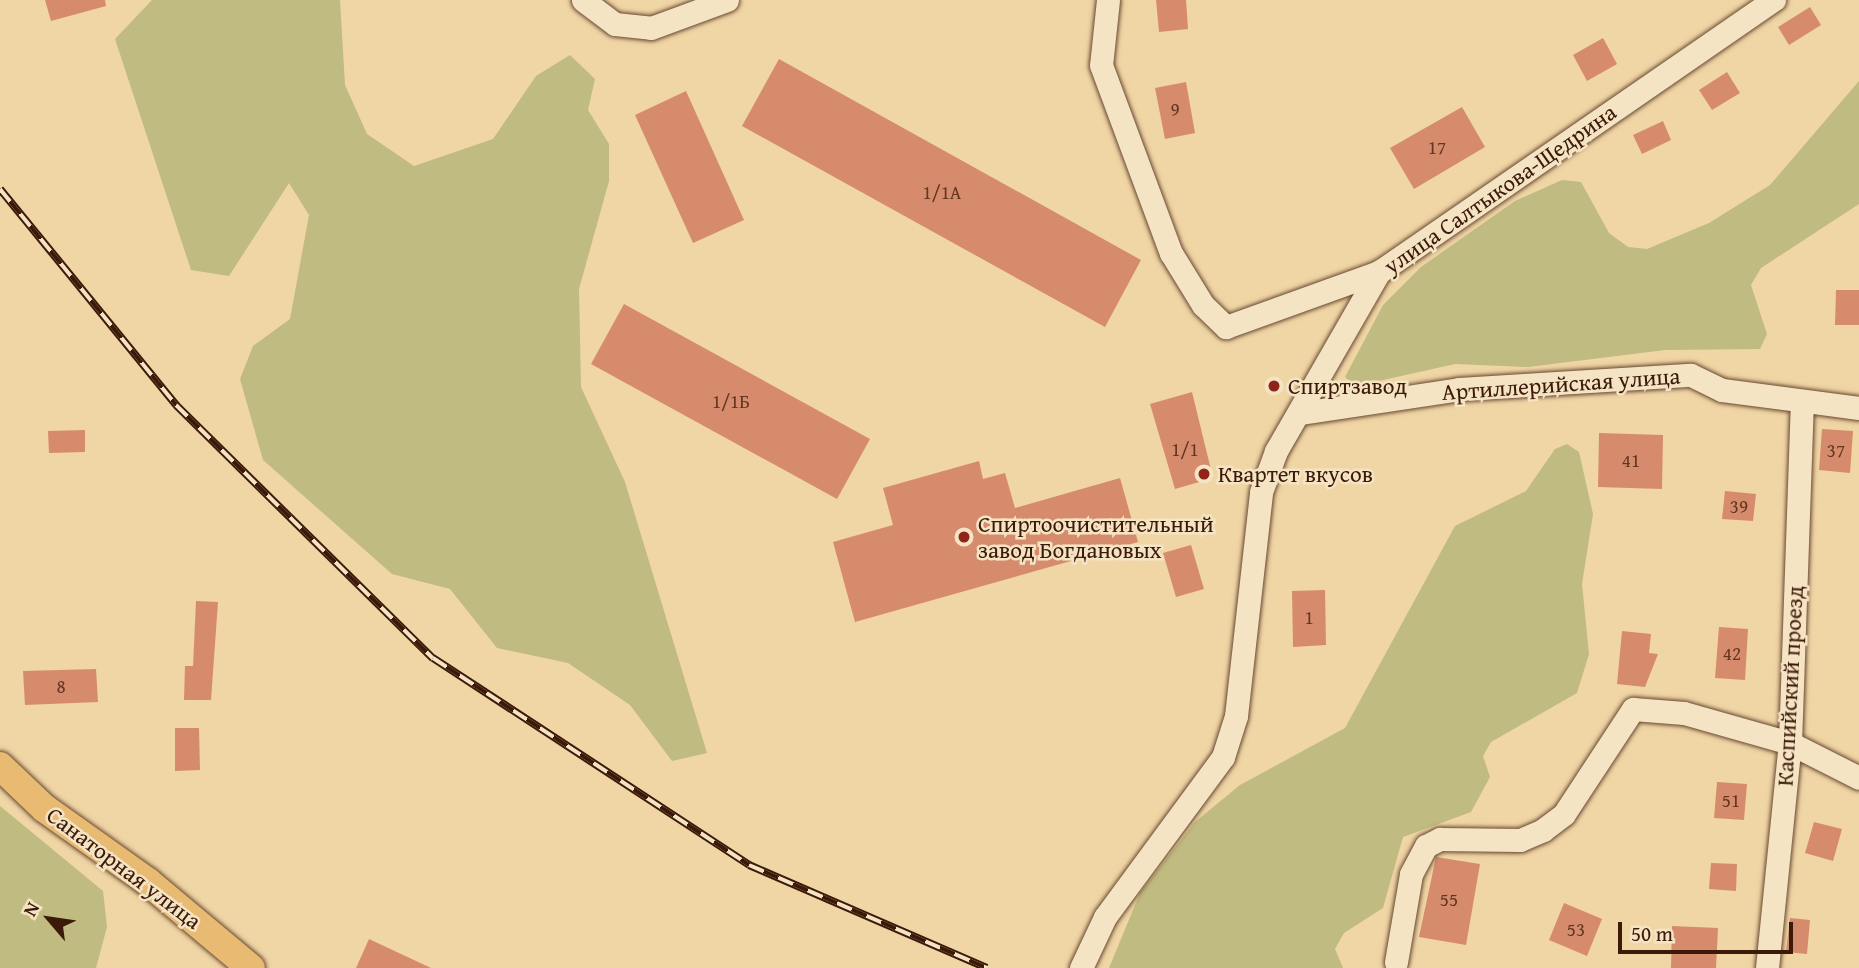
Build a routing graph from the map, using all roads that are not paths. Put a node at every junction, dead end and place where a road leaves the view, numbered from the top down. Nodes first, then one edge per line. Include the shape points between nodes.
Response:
1 (583, 0) edge
2 (727, 0) edge
3 (1108, 0) edge
4 (1774, 0) edge
5 (1379, 272) junction
6 (1802, 403) junction
7 (1859, 408) edge
8 (1301, 413) junction
9 (1790, 743) junction
10 (0, 766) edge
11 (1859, 778) edge
12 (1396, 962) dead end
13 (251, 968) edge
14 (1081, 968) edge
15 (1767, 968) edge

1 - 2 street via 615,24 651,29
3 - 5 street via 1101,65 1171,253 1203,305 1226,327
4 - 5 street, улица Салтыкова-Щедрина
5 - 8 street, улица Салтыкова-Щедрина
6 - 7 street, Артиллерийская улица
6 - 8 street, Артиллерийская улица via 1722,390 1691,375 1459,389
6 - 9 street, Каспийский проезд
8 - 14 street, улица Салтыкова-Щедрина via 1261,492 1236,716 1223,757 1105,916
9 - 11 street
9 - 12 street via 1684,713 1633,709 1564,814 1544,830 1520,840 1440,839 1426,846 1411,874
9 - 15 street, Каспийский проезд
10 - 13 main road, Санаторная улица via 44,808 148,882

